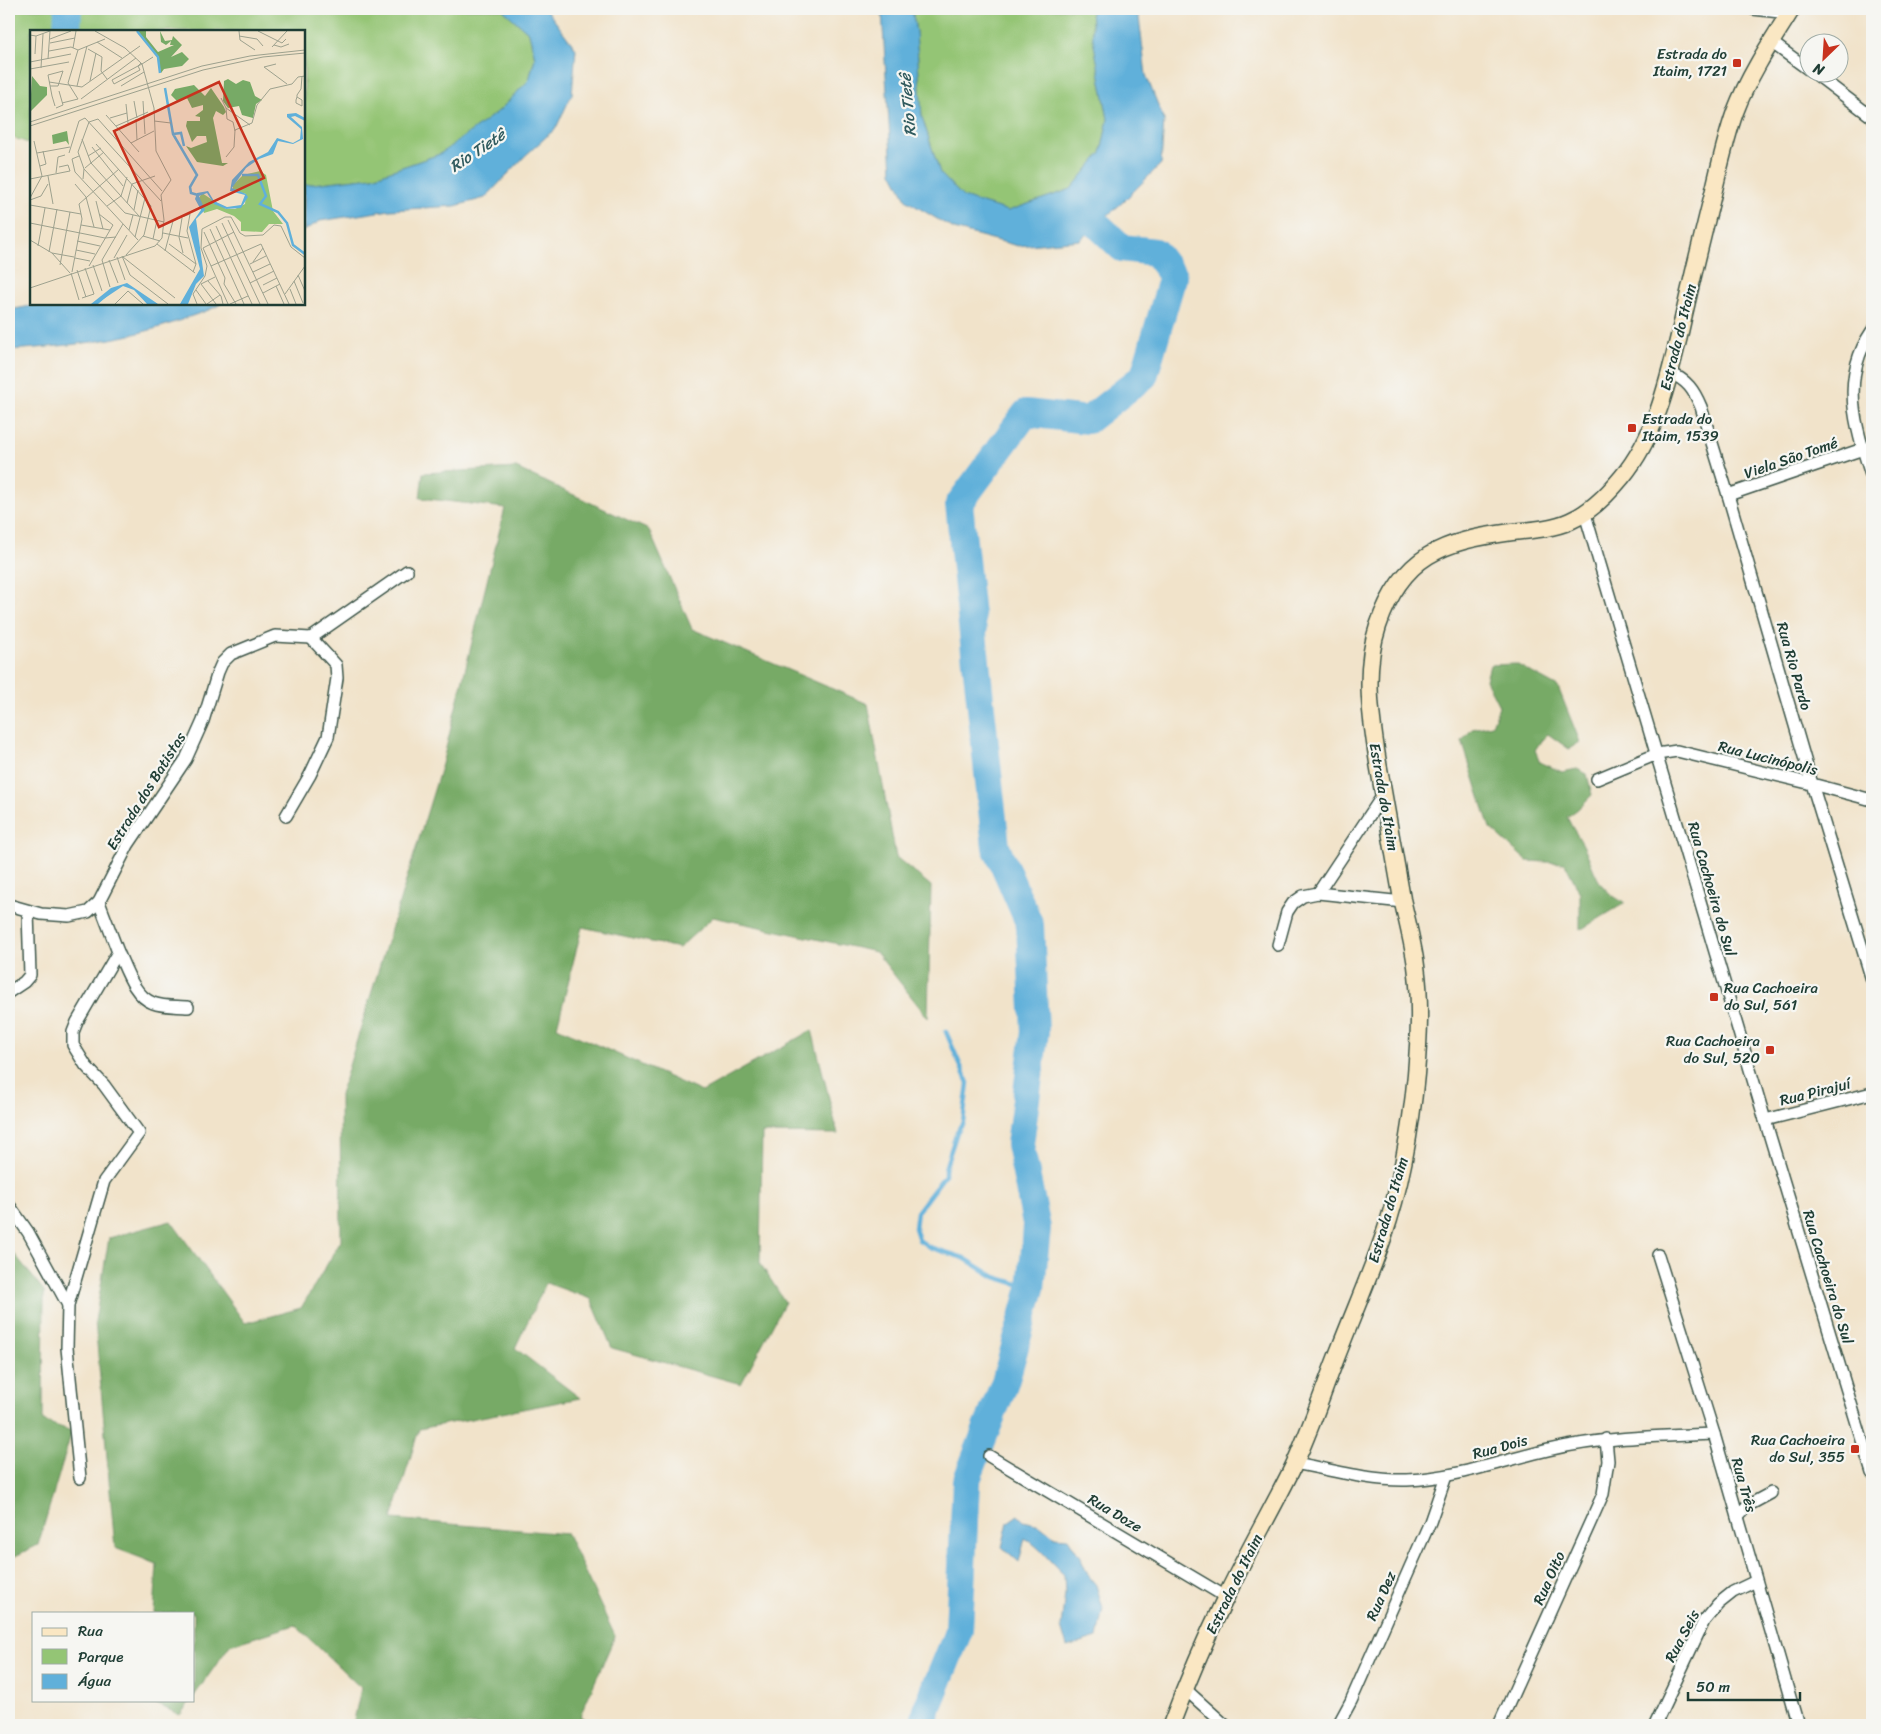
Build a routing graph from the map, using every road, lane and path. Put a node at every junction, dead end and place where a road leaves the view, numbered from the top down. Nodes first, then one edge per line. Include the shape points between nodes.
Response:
1 (1753, 9) edge
2 (1790, 11) edge
3 (1771, 42) junction
4 (1798, 62) edge
5 (1826, 82) edge
6 (1872, 116) edge
7 (1872, 331) edge
8 (1670, 373) junction
9 (1863, 449) junction
10 (1872, 478) edge
11 (1728, 495) junction
12 (1585, 514) junction
13 (407, 571) dead end
14 (311, 638) junction
15 (1657, 754) junction
16 (1597, 779) dead end
17 (1812, 784) junction
18 (1384, 795) junction
19 (1872, 800) edge
20 (286, 816) dead end
21 (1318, 893) junction
22 (99, 902) junction
23 (1403, 902) junction
24 (9, 905) edge
25 (28, 912) junction
26 (1278, 945) dead end
27 (118, 952) junction
28 (1872, 980) edge
29 (9, 992) edge
30 (188, 1007) dead end
31 (1872, 1093) edge
32 (1764, 1120) junction
33 (9, 1205) edge
34 (1658, 1255) dead end
35 (68, 1305) junction
36 (1714, 1434) junction
37 (1606, 1439) junction
38 (989, 1456) dead end
39 (1870, 1457) edge
40 (1295, 1463) junction
41 (1872, 1473) edge
42 (1446, 1476) junction
43 (80, 1478) dead end
44 (1771, 1493) dead end
45 (1738, 1516) junction
46 (1756, 1581) junction
47 (1226, 1597) junction
48 (1184, 1688) junction
49 (1171, 1725) edge
50 (1225, 1725) edge
51 (1338, 1725) edge
52 (1499, 1725) edge
53 (1655, 1725) edge
54 (1798, 1725) edge

1 - 2 street
2 - 3 street, Estrada do Itaim
3 - 4 street
3 - 8 street, Estrada do Itaim via 1752,73 1734,113
5 - 6 street
7 - 9 street via 1854,373 1856,425
8 - 11 street, Rua Rio Pardo via 1680,377 1696,394
8 - 12 street, Estrada do Itaim via 1659,408 1638,454 1622,477
9 - 10 street
9 - 11 street, Viela São Tomé
11 - 17 street, Rua Rio Pardo
12 - 15 street, Rua Cachoeira do Sul
12 - 18 street, Estrada do Itaim via 1554,527 1490,535 1444,546 1424,557 1397,586 1379,622 1370,674 1370,712
13 - 14 street
14 - 20 street via 336,665 337,678 328,737
14 - 22 street, Estrada dos Batistas via 275,636 231,654 222,663 204,721 186,759 128,845
15 - 16 street, Rua Lucinópolis
15 - 17 street, Rua Lucinópolis via 1677,751
15 - 32 street, Rua Cachoeira do Sul
17 - 19 street, Rua Lucinópolis
17 - 28 street, Rua Rio Pardo
18 - 21 street
18 - 23 street, Estrada do Itaim
21 - 23 street
21 - 26 street via 1303,896 1293,903 1287,912
22 - 25 street via 88,912 69,916
22 - 27 street
23 - 40 street, Estrada do Itaim via 1416,962 1420,1003 1416,1074 1402,1172 1384,1237
24 - 25 street
25 - 29 street via 30,975
27 - 30 street via 137,991 144,998 152,1003
27 - 35 street via 77,1022 73,1045 139,1133 104,1180
31 - 32 street, Rua Pirajuí
32 - 39 street, Rua Cachoeira do Sul
33 - 35 street via 28,1232
34 - 36 street, Rua Três
35 - 43 street via 67,1348
36 - 37 street, Rua Dois
36 - 45 street, Rua Três
37 - 42 street, Rua Dois
37 - 52 street, Rua Oito via 1608,1461 1603,1494
38 - 47 street, Rua Doze
39 - 41 street, Rua Cachoeira do Sul
40 - 42 street, Rua Dois via 1377,1479
40 - 47 street, Estrada do Itaim
42 - 51 street, Rua Dez via 1430,1522
44 - 45 street via 1747,1506
45 - 46 street, Rua Três
46 - 53 street, Rua Seis via 1733,1592 1704,1620
46 - 54 street, Rua Três
47 - 48 street, Estrada do Itaim
48 - 49 street, Estrada do Itaim
48 - 50 street

